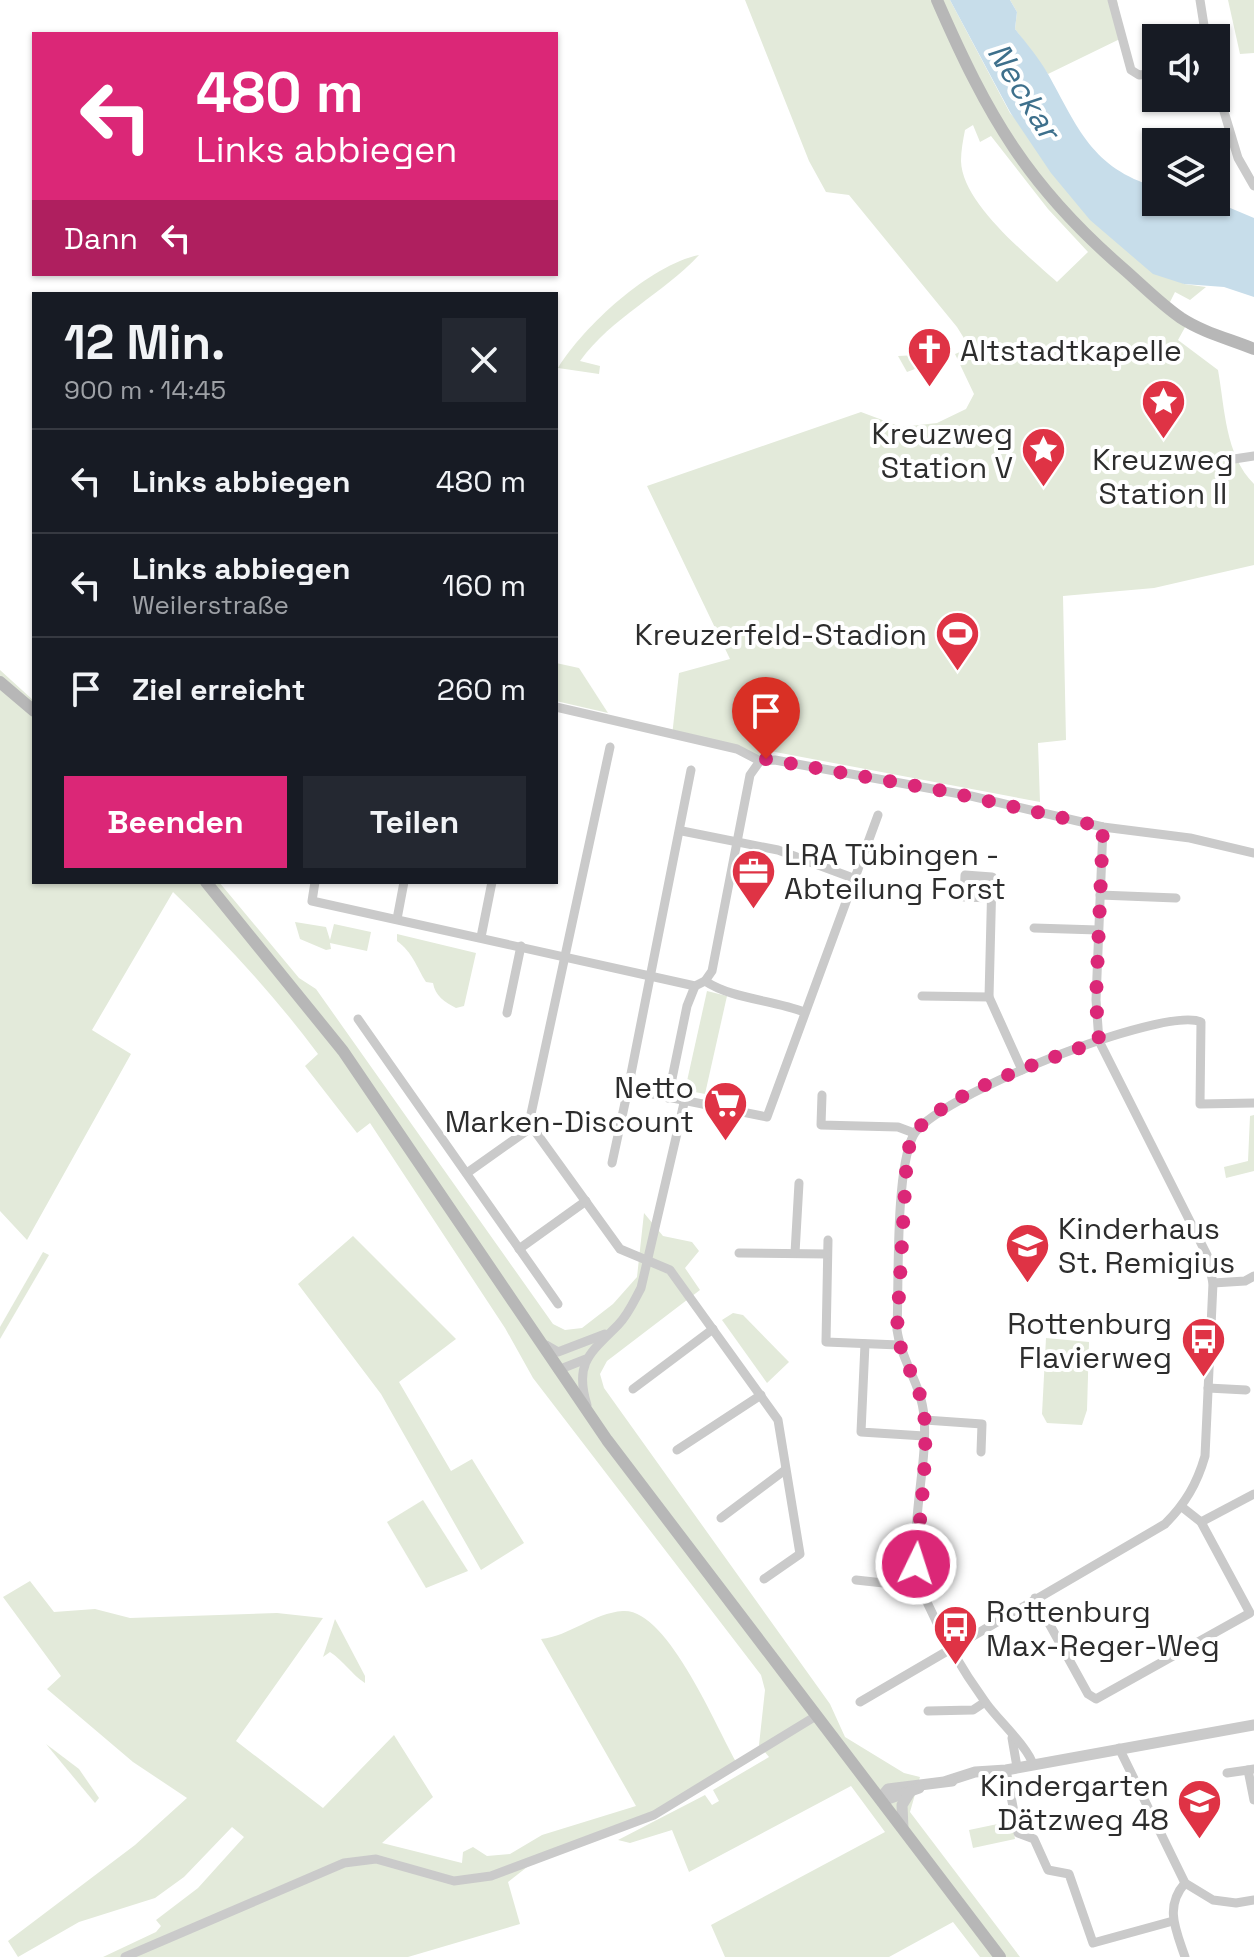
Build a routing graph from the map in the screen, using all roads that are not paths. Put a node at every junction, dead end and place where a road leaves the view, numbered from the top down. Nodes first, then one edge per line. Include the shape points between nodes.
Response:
1 (937, 0) edge
2 (1112, 0) edge
3 (1200, 0) edge
4 (1204, 24) edge
5 (1142, 75) edge
6 (1224, 112) edge
7 (1254, 186) edge
8 (1254, 349) edge
9 (1254, 456) edge
10 (1234, 459) dead end
11 (0, 682) edge
12 (558, 707) edge
13 (32, 709) edge
14 (610, 747) dead end
15 (760, 761) junction
16 (691, 770) dead end
17 (878, 815) dead end
18 (1103, 827) junction
19 (682, 831) junction
20 (736, 842) junction
21 (1254, 853) edge
22 (853, 878) junction
23 (208, 884) edge
24 (315, 884) edge
25 (404, 884) edge
26 (492, 884) edge
27 (1100, 895) junction
28 (991, 898) dead end
29 (1176, 898) dead end
30 (397, 919) junction
31 (1034, 928) dead end
32 (1098, 930) junction
33 (481, 937) junction
34 (521, 946) junction
35 (565, 955) junction
36 (653, 976) junction
37 (705, 981) junction
38 (695, 986) junction
39 (922, 996) dead end
40 (989, 997) junction
41 (804, 1012) junction
42 (507, 1013) dead end
43 (358, 1019) dead end
44 (1099, 1041) junction
45 (1022, 1070) junction
46 (628, 1089) junction
47 (822, 1095) dead end
48 (668, 1098) junction
49 (684, 1103) junction
50 (1254, 1103) edge
51 (532, 1127) junction
52 (914, 1133) junction
53 (612, 1163) dead end
54 (467, 1173) junction
55 (799, 1183) dead end
56 (586, 1201) junction
57 (828, 1240) dead end
58 (519, 1249) junction
59 (739, 1253) dead end
60 (795, 1253) junction
61 (827, 1254) junction
62 (647, 1260) junction
63 (1254, 1276) edge
64 (1213, 1283) junction
65 (558, 1304) dead end
66 (713, 1329) junction
67 (532, 1331) junction
68 (608, 1333) junction
69 (865, 1344) junction
70 (899, 1345) junction
71 (580, 1346) junction
72 (586, 1359) junction
73 (558, 1370) junction
74 (1208, 1388) junction
75 (633, 1389) dead end
76 (1246, 1390) dead end
77 (761, 1395) junction
78 (592, 1419) junction
79 (925, 1420) junction
80 (924, 1436) junction
81 (677, 1450) dead end
82 (981, 1452) dead end
83 (785, 1470) junction
84 (1254, 1494) edge
85 (1182, 1507) junction
86 (721, 1518) dead end
87 (1201, 1522) junction
88 (764, 1579) dead end
89 (856, 1580) dead end
90 (920, 1587) junction
91 (1035, 1598) junction
92 (953, 1649) junction
93 (860, 1702) dead end
94 (985, 1702) junction
95 (928, 1711) dead end
96 (816, 1716) junction
97 (1254, 1725) edge
98 (1012, 1738) junction
99 (1119, 1748) junction
100 (1033, 1765) junction
101 (1012, 1769) junction
102 (1251, 1769) edge
103 (1227, 1773) dead end
104 (865, 1779) junction
105 (905, 1789) junction
106 (881, 1800) junction
107 (1254, 1800) edge
108 (903, 1829) junction
109 (1185, 1883) junction
110 (1254, 1900) edge
111 (1173, 1921) junction
112 (125, 1957) edge
113 (1000, 1957) edge
114 (1185, 1957) edge

1 - 8 main road via 988,109 1061,212 1180,317
2 - 5 street via 1131,70
3 - 4 street
6 - 7 street via 1238,158
9 - 10 street
11 - 13 main road
12 - 15 street via 737,749
14 - 35 street
15 - 18 street via 892,780
15 - 20 street via 750,775
16 - 19 street
17 - 22 street
18 - 21 street
18 - 27 street
19 - 20 street
19 - 36 street
20 - 22 street via 778,850
20 - 37 street via 712,971
22 - 41 street
23 - 67 main road via 343,1051
24 - 30 street via 312,901
25 - 30 street
26 - 33 street
27 - 29 street
27 - 32 street
28 - 40 street
30 - 33 street
31 - 32 street
32 - 44 street
33 - 34 street
34 - 35 street
34 - 42 street
35 - 36 street
35 - 51 street
36 - 38 street
36 - 46 street
37 - 38 street
37 - 41 street
38 - 48 street
39 - 40 street
40 - 45 street
41 - 49 street via 767,1117
43 - 54 street
44 - 45 street
44 - 50 street via 1172,1021 1199,1020 1200,1104
44 - 64 street via 1207,1255
45 - 52 street via 947,1106
46 - 48 street
46 - 53 street
47 - 52 street via 821,1125 898,1127
48 - 49 street
49 - 62 street
51 - 54 street
51 - 56 street
52 - 70 street via 904,1180
54 - 58 street
55 - 60 street
56 - 58 street
56 - 62 street via 622,1250
57 - 61 street
58 - 65 street
59 - 60 street
60 - 61 street
61 - 69 street via 826,1342
62 - 66 street via 670,1270
62 - 68 street via 633,1304
63 - 64 street
64 - 74 street
66 - 75 street
66 - 77 street
67 - 71 street via 558,1352
67 - 73 main road
68 - 71 street
68 - 72 street
69 - 70 street
69 - 80 street via 861,1432
70 - 79 street
71 - 73 street
72 - 73 street
72 - 78 street via 581,1383
73 - 78 main road
74 - 76 street
74 - 85 street via 1205,1456
77 - 81 street
77 - 83 street via 778,1420
78 - 96 main road
79 - 80 street
79 - 82 street via 982,1424
80 - 90 street via 916,1564
83 - 86 street
83 - 88 street via 800,1554
84 - 87 street
85 - 87 street
85 - 91 street via 1145,1537
87 - 91 street via 1250,1613 1102,1697 1088,1694
89 - 90 street
90 - 92 street
91 - 92 street
92 - 93 street
92 - 94 street
94 - 95 street via 973,1710
94 - 98 street
96 - 104 main road
96 - 112 street via 654,1815 491,1876 454,1881 376,1859 344,1863
97 - 99 street
98 - 100 street via 1031,1755
98 - 101 street
99 - 100 street
99 - 109 street
100 - 101 street
101 - 105 street
101 - 111 street via 1018,1833 1034,1839 1048,1870 1069,1874 1093,1943
102 - 103 street
102 - 107 street
104 - 105 street
104 - 106 main road
105 - 106 street via 888,1789
105 - 108 street
106 - 108 main road
108 - 113 main road
109 - 110 street via 1213,1900
109 - 111 street via 1172,1903
111 - 114 street

